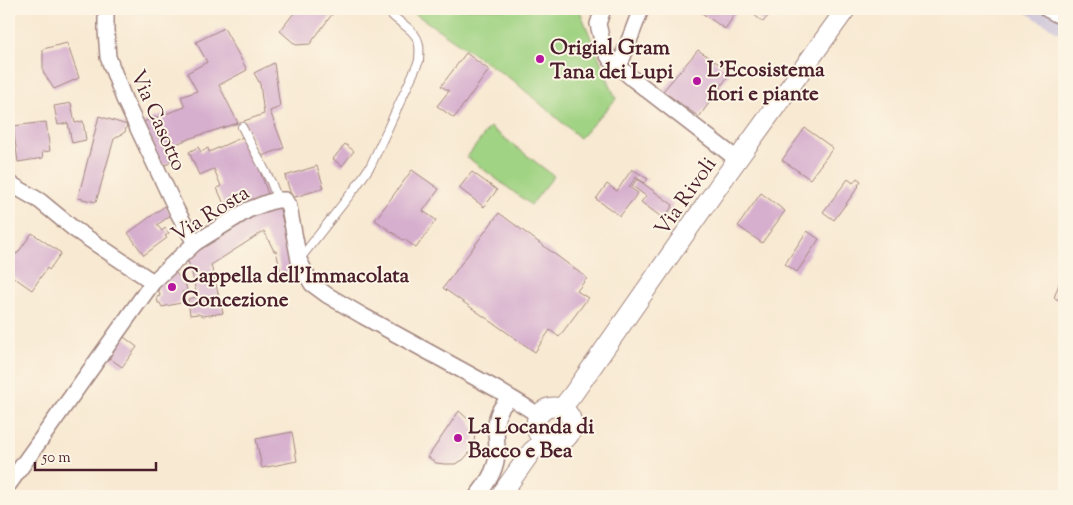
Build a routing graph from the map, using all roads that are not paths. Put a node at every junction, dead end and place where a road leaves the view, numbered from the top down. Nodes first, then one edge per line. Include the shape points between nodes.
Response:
1 (106, 9) edge
2 (387, 9) edge
3 (603, 9) edge
4 (641, 9) edge
5 (846, 9) edge
6 (1047, 9) edge
7 (1064, 18) edge
8 (619, 67) junction
9 (242, 127) dead end
10 (738, 160) junction
11 (9, 183) edge
12 (278, 200) junction
13 (195, 242) junction
14 (299, 260) junction
15 (153, 282) junction
16 (509, 398) junction
17 (561, 409) junction
18 (539, 416) junction
19 (544, 441) junction
20 (9, 484) edge
21 (477, 496) edge
22 (500, 496) edge

1 - 13 street, Via Casotto via 108,57 124,99
2 - 14 lane via 415,34 419,61 371,165
3 - 8 street via 598,24 604,49
4 - 8 street
5 - 10 street, Via Rivoli
6 - 7 street
8 - 10 street
9 - 12 lane
10 - 17 street, Via Rivoli
11 - 15 street
12 - 13 street, Via Rosta via 248,210
12 - 14 street, Via Rosta via 285,200 289,207
13 - 15 street, Via Rosta
14 - 16 street, Via Rosta via 312,284 327,295
15 - 20 street, Via Rosta
16 - 18 street, Via Rosta
16 - 21 street via 496,421 496,465
17 - 18 street via 549,408
17 - 19 street via 570,417 572,429 566,439 555,443
18 - 19 street via 536,426
19 - 22 street via 532,450

